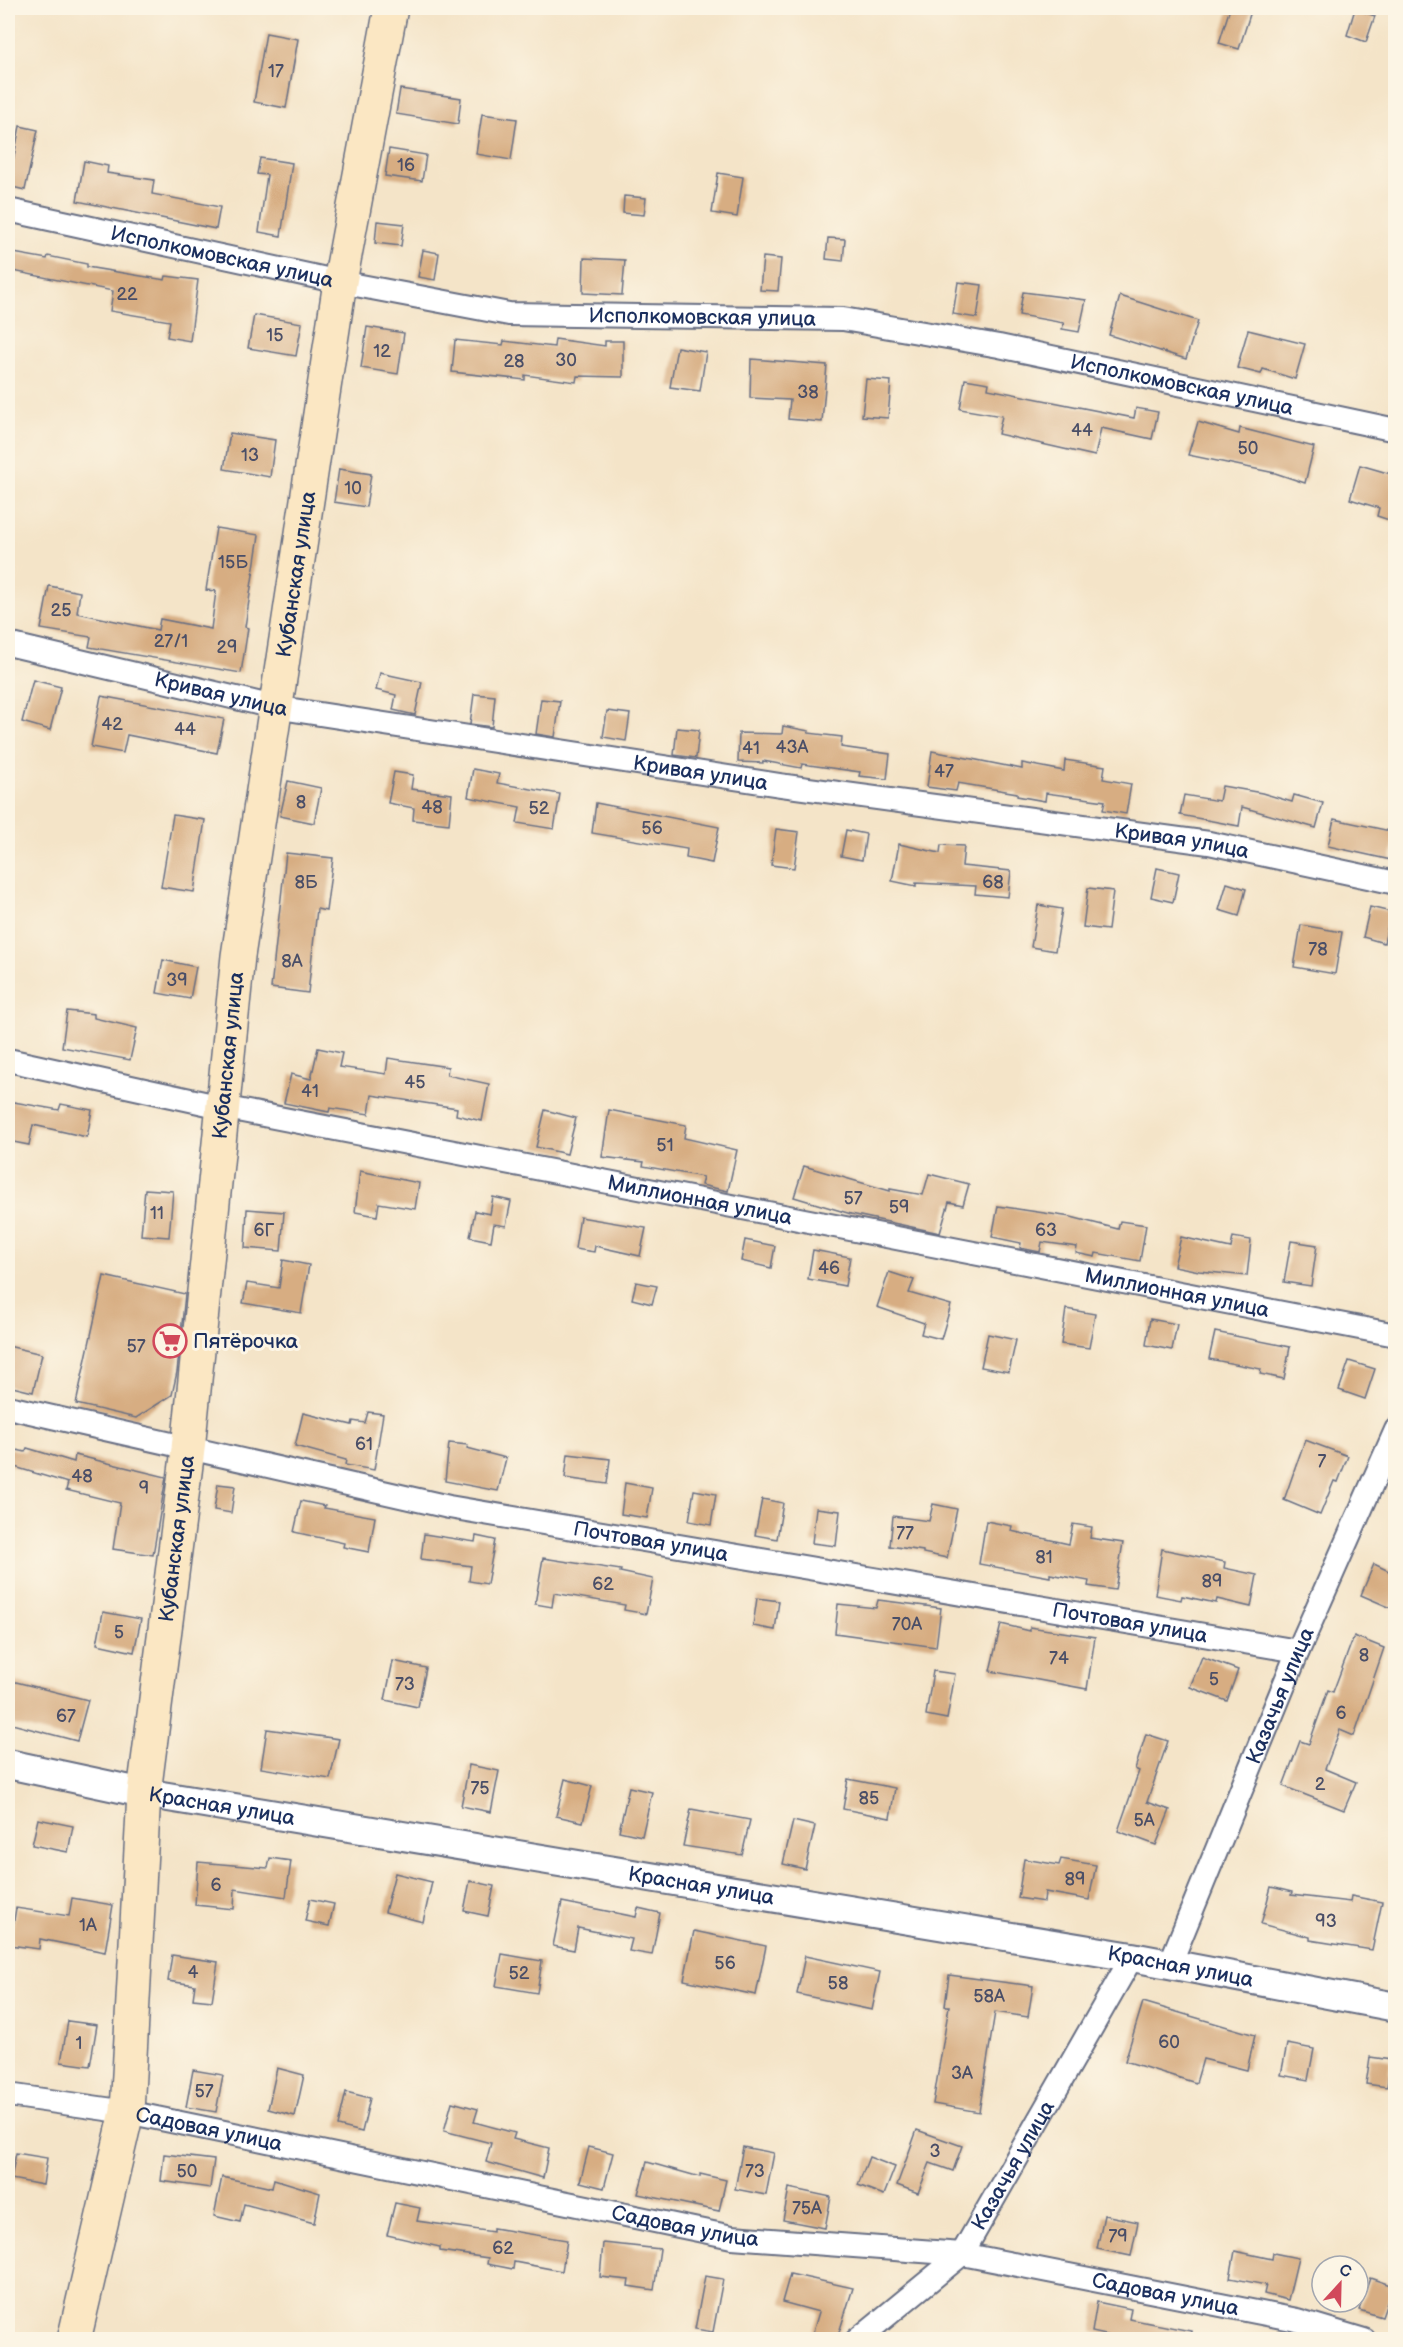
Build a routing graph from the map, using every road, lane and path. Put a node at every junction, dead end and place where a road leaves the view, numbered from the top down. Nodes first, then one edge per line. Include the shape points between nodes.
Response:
1 (391, 8) edge
2 (8, 210) edge
3 (340, 282) junction
4 (1395, 430) edge
5 (8, 644) edge
6 (274, 707) junction
7 (1395, 883) edge
8 (8, 1060) edge
9 (222, 1107) junction
10 (1395, 1335) edge
11 (8, 1407) edge
12 (1395, 1430) edge
13 (188, 1449) junction
14 (1298, 1651) junction
15 (8, 1764) edge
16 (144, 1793) junction
17 (1132, 1957) junction
18 (1170, 1964) junction
19 (1395, 2007) edge
20 (8, 2095) edge
21 (127, 2112) junction
22 (962, 2254) junction
23 (1297, 2330) edge
24 (74, 2340) edge
25 (857, 2340) edge
26 (1364, 2340) edge

1 - 3 main road, Кубанская улица
2 - 3 street, Исполкомовская улица
3 - 4 street, Исполкомовская улица via 509,314 843,319 999,346
3 - 6 main road, Кубанская улица
5 - 6 street, Кривая улица
6 - 7 street, Кривая улица via 780,784 1209,843
6 - 9 main road, Кубанская улица via 238,956
8 - 9 street, Миллионная улица
9 - 10 street, Миллионная улица
9 - 13 main road, Кубанская улица
11 - 13 street, Почтовая улица
12 - 14 street, Казачья улица
13 - 14 street, Почтовая улица via 449,1507
13 - 16 main road, Кубанская улица
14 - 18 street, Казачья улица
15 - 16 street, Красная улица
16 - 17 street, Красная улица
16 - 21 main road, Кубанская улица
17 - 18 street, Красная улица
17 - 22 street, Казачья улица
18 - 19 street, Красная улица
20 - 21 street, Садовая улица
21 - 22 street, Садовая улица via 732,2237
21 - 24 main road, Кубанская улица
22 - 23 street, Садовая улица
22 - 25 street, Казачья улица
23 - 26 street, Садовая улица

